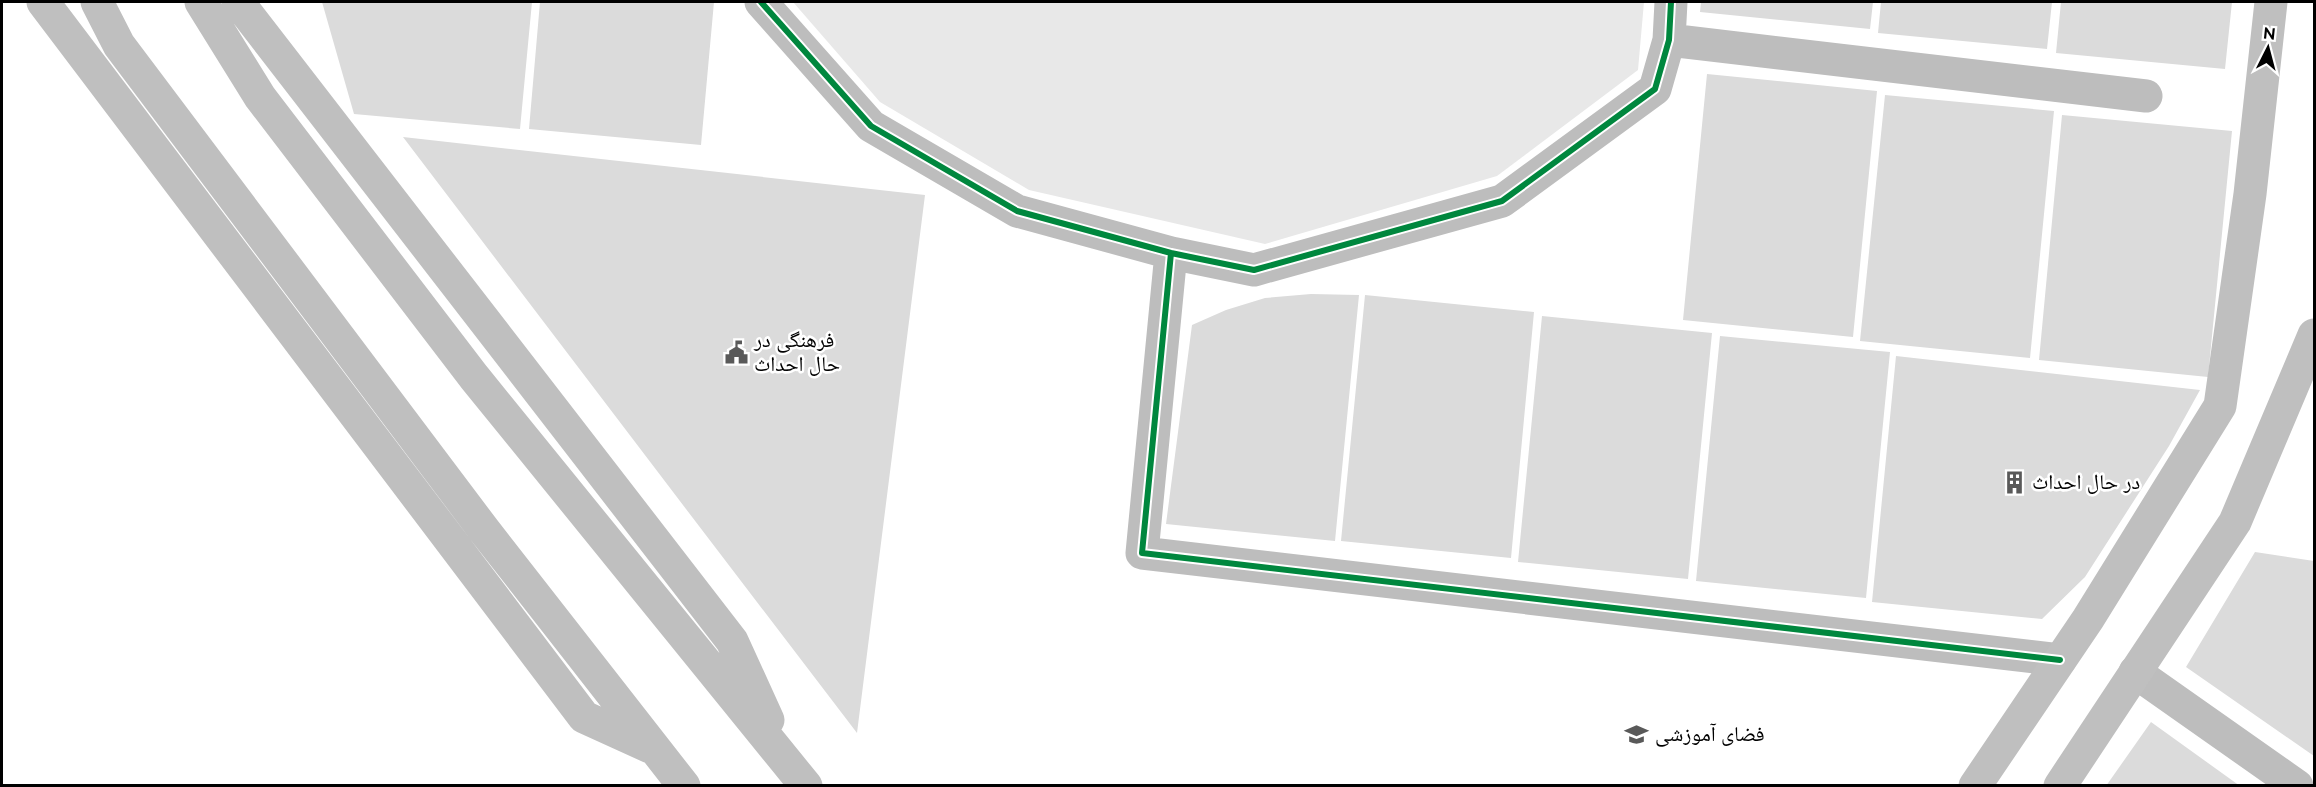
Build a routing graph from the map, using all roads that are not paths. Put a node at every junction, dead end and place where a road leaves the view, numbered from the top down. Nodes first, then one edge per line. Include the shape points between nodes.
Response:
1 (43, 2) edge
2 (96, 2) edge
3 (201, 2) edge
4 (238, 2) edge
5 (761, 2) edge
6 (1671, 2) edge
7 (2271, 2) edge
8 (1669, 40) junction
9 (293, 74) junction
10 (2146, 96) dead end
11 (286, 131) junction
12 (182, 186) junction
13 (241, 207) junction
14 (1171, 253) junction
15 (2314, 335) edge
16 (2060, 660) junction
17 (2135, 672) junction
18 (656, 750) junction
19 (785, 760) junction
20 (684, 786) edge
21 (806, 786) edge
22 (1976, 786) edge
23 (2060, 786) edge
24 (2297, 786) edge

1 - 12 street
2 - 13 street via 119,45
3 - 11 street via 260,97
4 - 9 street
5 - 14 street via 871,126 1017,211
6 - 8 street
7 - 16 street via 2250,194 2220,406
8 - 10 street
8 - 14 street via 1655,89 1502,201 1254,270
9 - 11 street
9 - 19 street via 732,640
11 - 19 street via 474,377
12 - 13 street
12 - 18 street via 584,717
13 - 18 street via 484,530
14 - 16 street via 1142,553
15 - 17 street via 2235,522
16 - 22 street
17 - 23 street
17 - 24 street
18 - 20 street
19 - 21 street

